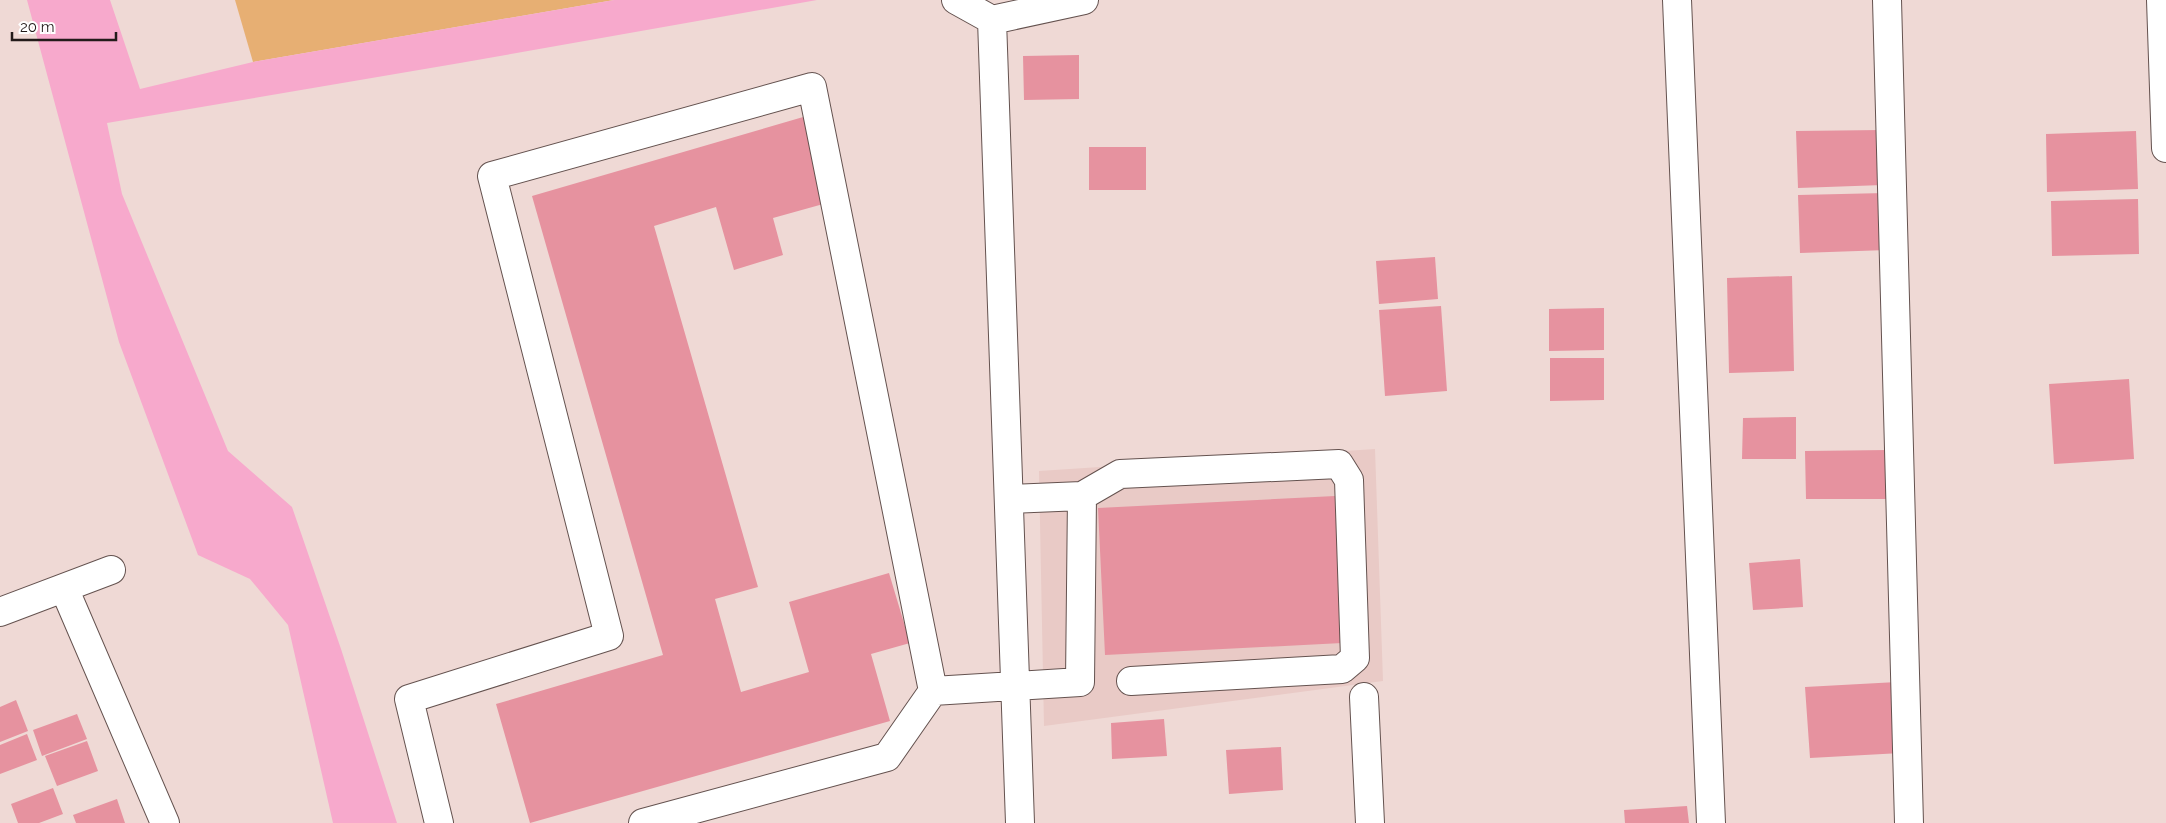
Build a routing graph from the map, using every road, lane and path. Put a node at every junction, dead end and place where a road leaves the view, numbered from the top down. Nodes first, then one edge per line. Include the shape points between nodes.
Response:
1 (956, 0) edge
2 (1084, 0) edge
3 (1677, 0) edge
4 (1888, 0) edge
5 (2161, 0) edge
6 (992, 20) junction
7 (2166, 148) edge
8 (1082, 496) junction
9 (1009, 500) junction
10 (111, 570) dead end
11 (64, 588) junction
12 (0, 612) edge
13 (1131, 682) dead end
14 (1015, 686) junction
15 (933, 691) junction
16 (1364, 697) dead end
17 (166, 823) edge
18 (439, 823) edge
19 (643, 823) edge
20 (1020, 823) edge
21 (1370, 823) edge
22 (1711, 823) edge
23 (1909, 823) edge

1 - 6 street
2 - 6 street
3 - 22 street
4 - 23 street
5 - 7 street
6 - 9 street
8 - 9 street
8 - 13 street via 1120,474 1339,464 1349,480 1355,658 1342,669
8 - 14 street via 1080,682
9 - 14 street
10 - 11 street
11 - 12 street
11 - 17 street
14 - 15 street
14 - 20 street
15 - 18 street via 812,87 492,176 609,636 409,699
15 - 19 street via 887,757
16 - 21 street

